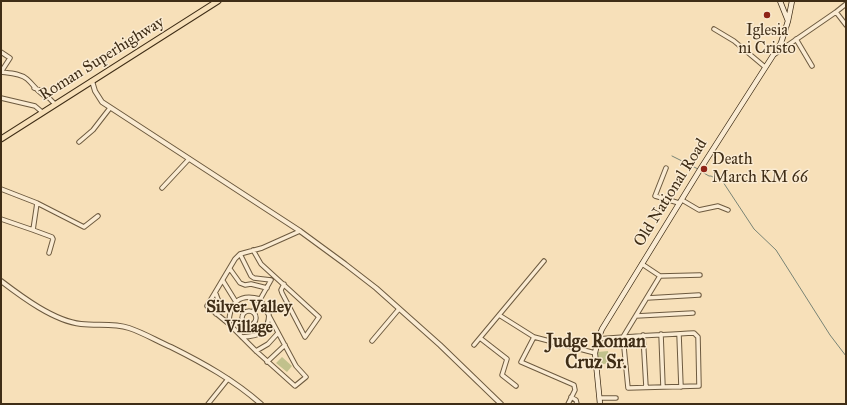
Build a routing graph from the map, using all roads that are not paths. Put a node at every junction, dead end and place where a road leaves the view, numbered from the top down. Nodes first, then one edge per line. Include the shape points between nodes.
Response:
1 (218, 1) edge
2 (780, 1) edge
3 (792, 1) edge
4 (846, 4) edge
5 (836, 12) junction
6 (788, 21) junction
7 (846, 25) edge
8 (714, 29) dead end
9 (796, 39) junction
10 (1, 52) edge
11 (774, 54) junction
12 (812, 66) dead end
13 (765, 67) junction
14 (1, 72) edge
15 (92, 81) junction
16 (1, 98) edge
17 (55, 104) junction
18 (110, 108) junction
19 (42, 112) junction
20 (1, 139) edge
21 (79, 142) dead end
22 (189, 159) junction
23 (666, 168) dead end
24 (162, 188) dead end
25 (1, 189) edge
26 (680, 202) junction
27 (37, 203) junction
28 (728, 210) dead end
29 (98, 216) dead end
30 (1, 219) edge
31 (33, 230) junction
32 (300, 231) junction
33 (253, 250) junction
34 (49, 253) dead end
35 (240, 254) junction
36 (544, 261) dead end
37 (642, 264) junction
38 (230, 268) junction
39 (700, 275) dead end
40 (274, 276) junction
41 (660, 276) junction
42 (271, 280) junction
43 (1, 281) edge
44 (222, 281) junction
45 (284, 284) junction
46 (267, 288) junction
47 (216, 294) junction
48 (699, 295) dead end
49 (647, 298) junction
50 (260, 299) junction
51 (236, 302) junction
52 (399, 309) junction
53 (253, 312) junction
54 (693, 313) dead end
55 (216, 314) junction
56 (269, 314) junction
57 (499, 315) junction
58 (636, 316) junction
59 (228, 324) junction
60 (246, 324) junction
61 (278, 333) junction
62 (661, 334) junction
63 (679, 334) junction
64 (241, 335) junction
65 (643, 335) junction
66 (534, 337) junction
67 (623, 337) junction
68 (480, 338) junction
69 (598, 338) junction
70 (372, 341) dead end
71 (285, 345) junction
72 (474, 345) dead end
73 (256, 351) junction
74 (595, 353) junction
75 (267, 362) junction
76 (228, 379) junction
77 (516, 386) dead end
78 (646, 387) junction
79 (663, 387) junction
80 (681, 387) junction
81 (571, 397) junction
82 (600, 398) junction
83 (616, 398) dead end
84 (208, 404) edge
85 (261, 404) edge
86 (501, 404) edge
87 (568, 404) edge
88 (577, 404) edge
89 (600, 404) edge

1 - 15 main road, Roman Superhighway
2 - 6 main road
3 - 6 main road, Old National Road
4 - 5 street
5 - 7 street
5 - 9 street
6 - 11 main road, Old National Road
8 - 13 street via 734,41
9 - 11 street
9 - 12 street
10 - 14 street via 10,58
11 - 13 main road, Old National Road
13 - 26 main road, Old National Road
14 - 17 street via 26,78 37,92
15 - 17 main road, Roman Superhighway
15 - 18 street via 97,96
16 - 19 street via 35,106
17 - 19 main road, Roman Superhighway
18 - 21 street via 93,130
18 - 22 street
19 - 20 main road, Roman Superhighway
22 - 24 street
22 - 32 street
23 - 26 street via 654,196
25 - 27 street
26 - 28 street via 699,210 718,206
26 - 37 main road, Old National Road
27 - 29 street via 84,227
27 - 31 street
30 - 31 street
31 - 34 street via 52,237
32 - 33 street
32 - 52 street
33 - 35 street
33 - 40 street via 261,264
35 - 38 street
35 - 42 street via 251,276
36 - 57 street
37 - 41 street
37 - 69 main road, Old National Road
38 - 44 street
38 - 46 street via 240,284
39 - 41 street
40 - 42 street
40 - 45 street
41 - 49 street
42 - 46 street
43 - 76 street via 17,294 63,319 80,324 111,324 130,328
44 - 47 street
44 - 51 street
45 - 45 street via 282,293 305,337 320,317
46 - 50 street
47 - 55 street via 219,302
47 - 55 street via 207,306
48 - 49 street
49 - 58 street
50 - 51 street via 253,296
50 - 53 street
50 - 56 street
51 - 59 street
52 - 70 street
52 - 86 street
53 - 60 street via 255,320
53 - 60 street via 246,311 243,314
54 - 58 street
55 - 59 street
56 - 61 street
56 - 64 street via 263,331 258,335
57 - 66 street
57 - 68 street
58 - 67 street
59 - 64 street
60 - 64 street
61 - 71 street
61 - 73 street via 268,344
62 - 63 street
62 - 65 street
62 - 79 street
63 - 80 street
63 - 80 street via 695,334 698,337 699,386
64 - 73 street
65 - 67 street
65 - 78 street
66 - 74 street
66 - 81 street via 521,362 574,385 575,390
67 - 69 street
67 - 78 street via 628,388
68 - 72 street
68 - 77 street via 507,359 502,375
69 - 74 main road, Old National Road
71 - 75 street
71 - 75 street via 296,366 306,376 296,386
73 - 75 street
74 - 82 main road, Old National Road
76 - 84 street
76 - 85 street
78 - 79 street
79 - 80 street
81 - 87 street
81 - 88 street
82 - 83 street
82 - 89 main road, Old National Road

